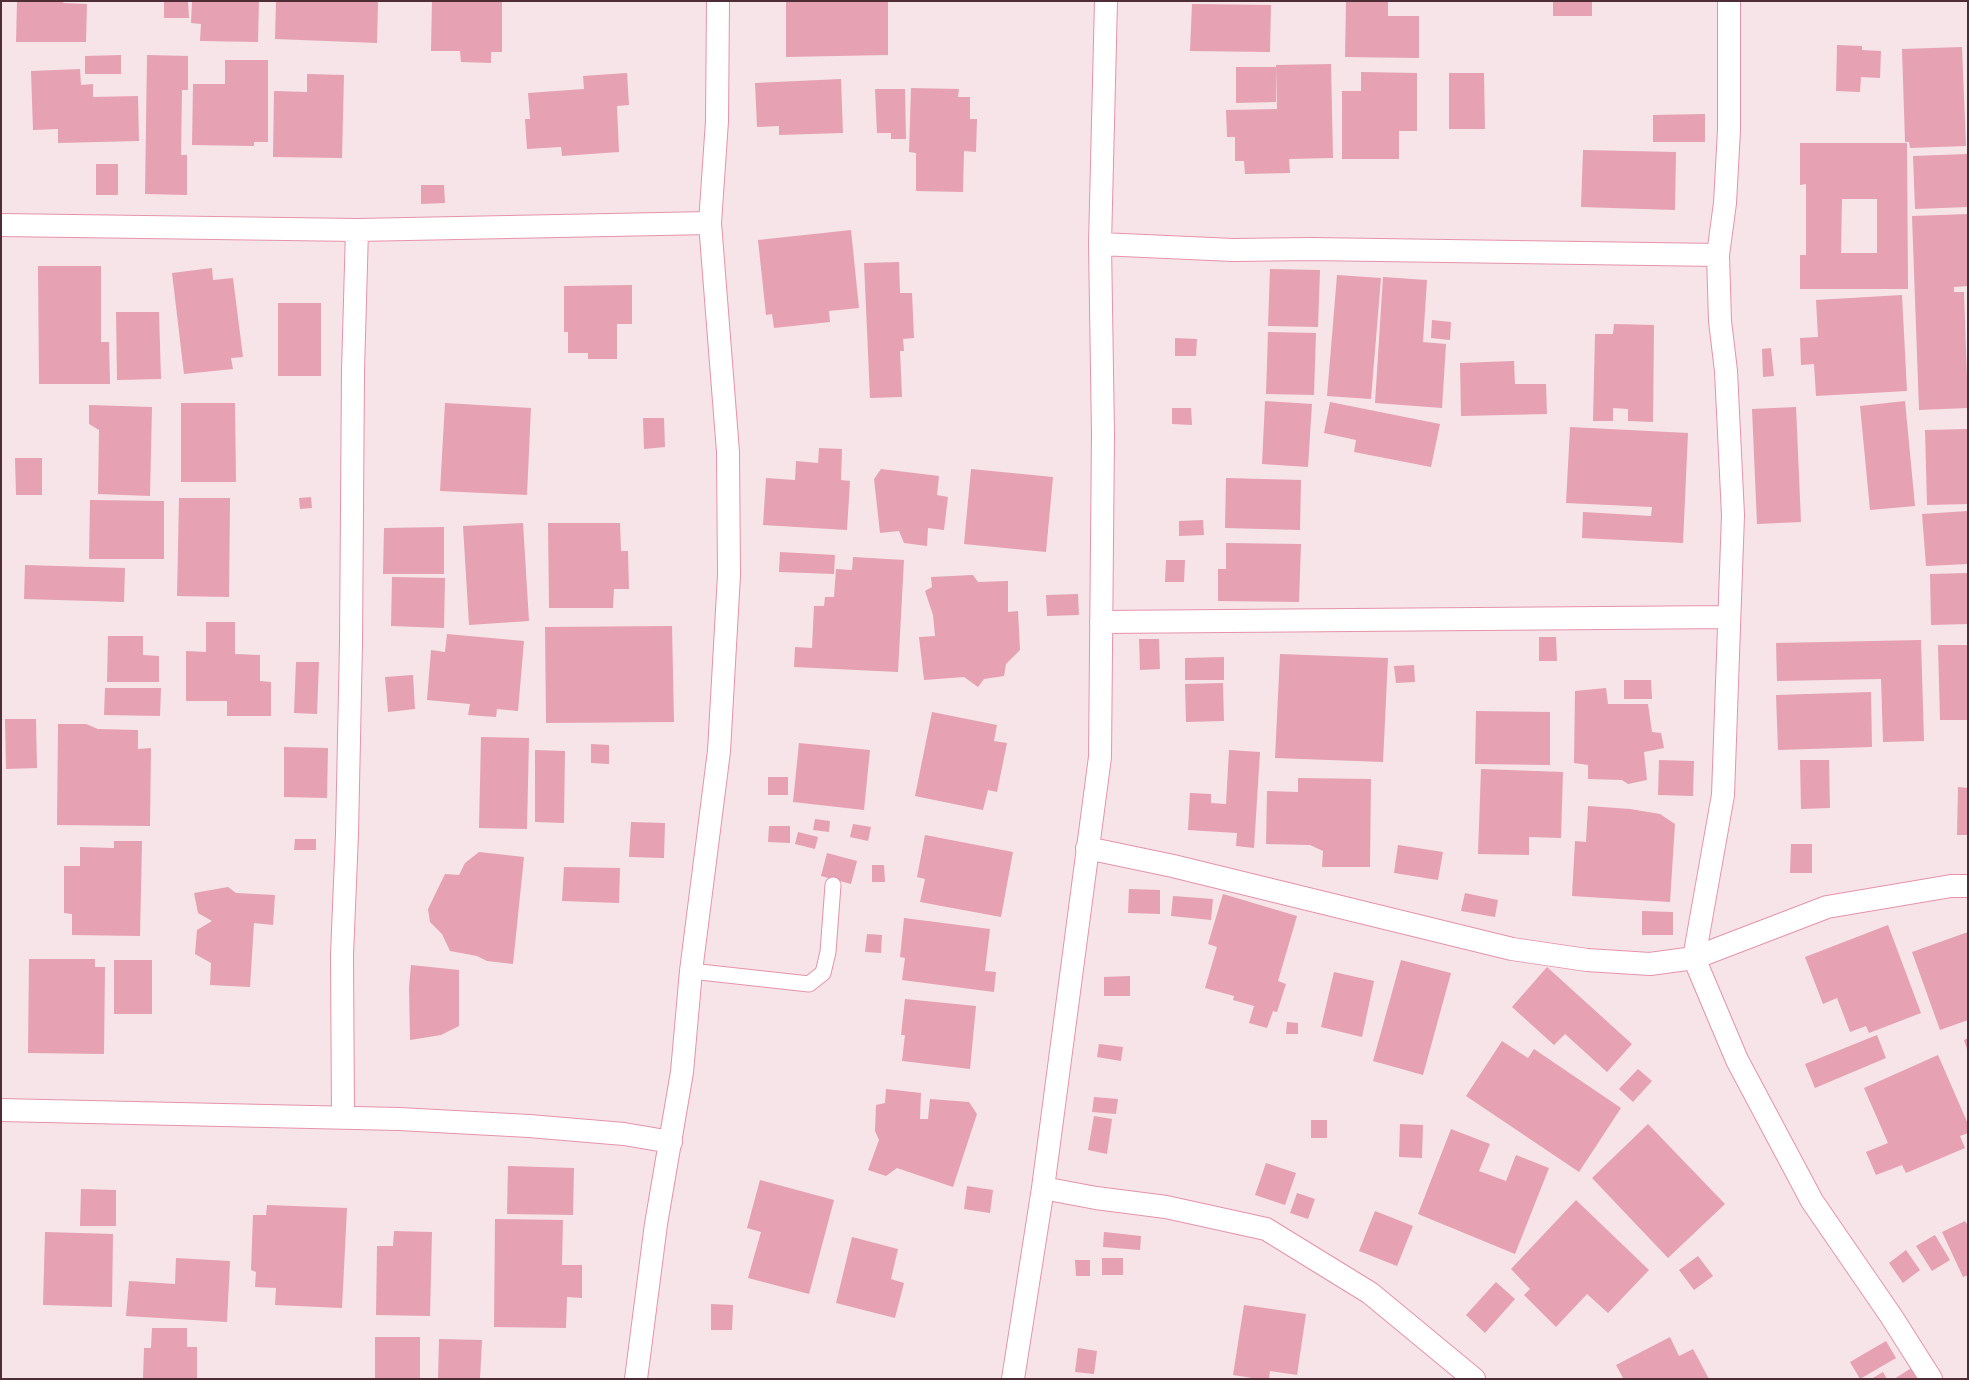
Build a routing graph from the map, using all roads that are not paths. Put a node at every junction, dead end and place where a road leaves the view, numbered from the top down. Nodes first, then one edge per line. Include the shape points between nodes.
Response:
1 (718, 1) edge
2 (1106, 1) edge
3 (1729, 1) edge
4 (710, 223) junction
5 (1, 225) edge
6 (357, 230) junction
7 (1100, 244) junction
8 (1718, 254) junction
9 (1729, 618) junction
10 (1100, 622) junction
11 (1087, 848) junction
12 (833, 885) dead end
13 (1968, 886) edge
14 (1694, 958) junction
15 (691, 971) junction
16 (1, 1110) edge
17 (343, 1117) junction
18 (670, 1142) junction
19 (1043, 1188) junction
20 (636, 1379) edge
21 (1013, 1379) edge
22 (1474, 1379) edge
23 (1931, 1379) edge

1 - 4 street via 717,121
2 - 7 street
3 - 8 street via 1726,203
4 - 6 street
4 - 15 street via 728,452 729,575 719,752
5 - 6 street
6 - 17 street via 353,363 351,651 342,955
7 - 8 street via 1233,250
7 - 10 street via 1103,434
8 - 9 street via 1733,515
9 - 10 street
9 - 14 street via 1723,795
10 - 11 street via 1100,757
11 - 14 street via 1173,866 1512,949 1587,960 1642,963
11 - 19 street
12 - 15 lane via 828,952 823,973 809,984
13 - 14 street via 1951,886 1827,907
14 - 23 street via 1737,1060 1812,1201
15 - 18 street via 682,1072
16 - 17 street
17 - 18 street via 529,1126 624,1134
18 - 20 street via 656,1224
19 - 21 street
19 - 22 street via 1166,1207 1266,1229 1370,1293

